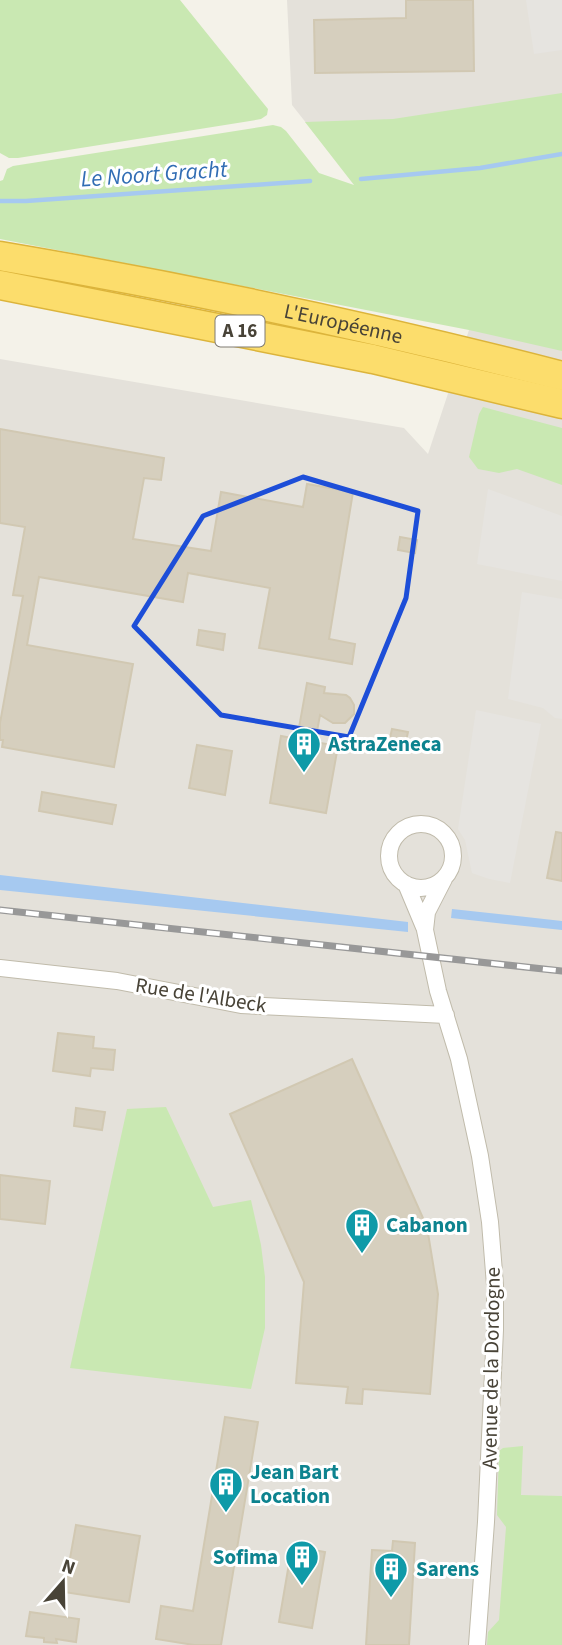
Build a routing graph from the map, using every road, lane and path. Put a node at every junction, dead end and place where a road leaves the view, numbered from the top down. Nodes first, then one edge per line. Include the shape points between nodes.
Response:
1 (0, 256) edge
2 (0, 285) edge
3 (562, 376) edge
4 (478, 383) junction
5 (562, 404) edge
6 (562, 412) edge
7 (443, 879) junction
8 (405, 884) junction
9 (425, 930) junction
10 (0, 968) edge
11 (446, 1015) junction
12 (477, 1645) edge

1 - 3 highway, L'Européenne / A 16 via 286,311
2 - 4 highway, L'Européenne / A 16
4 - 5 highway, L'Européenne / A 16
4 - 6 highway
7 - 8 street via 428,888
7 - 8 street via 453,861 451,843 436,827 418,824 399,833 390,847 391,869
7 - 9 street, Avenue de la Dordogne via 427,912
8 - 9 street, Avenue de la Dordogne
9 - 11 street, Avenue de la Dordogne
10 - 11 street, Rue de l'Albeck via 117,981 241,1005
11 - 12 street, Avenue de la Dordogne via 480,1156 495,1273

